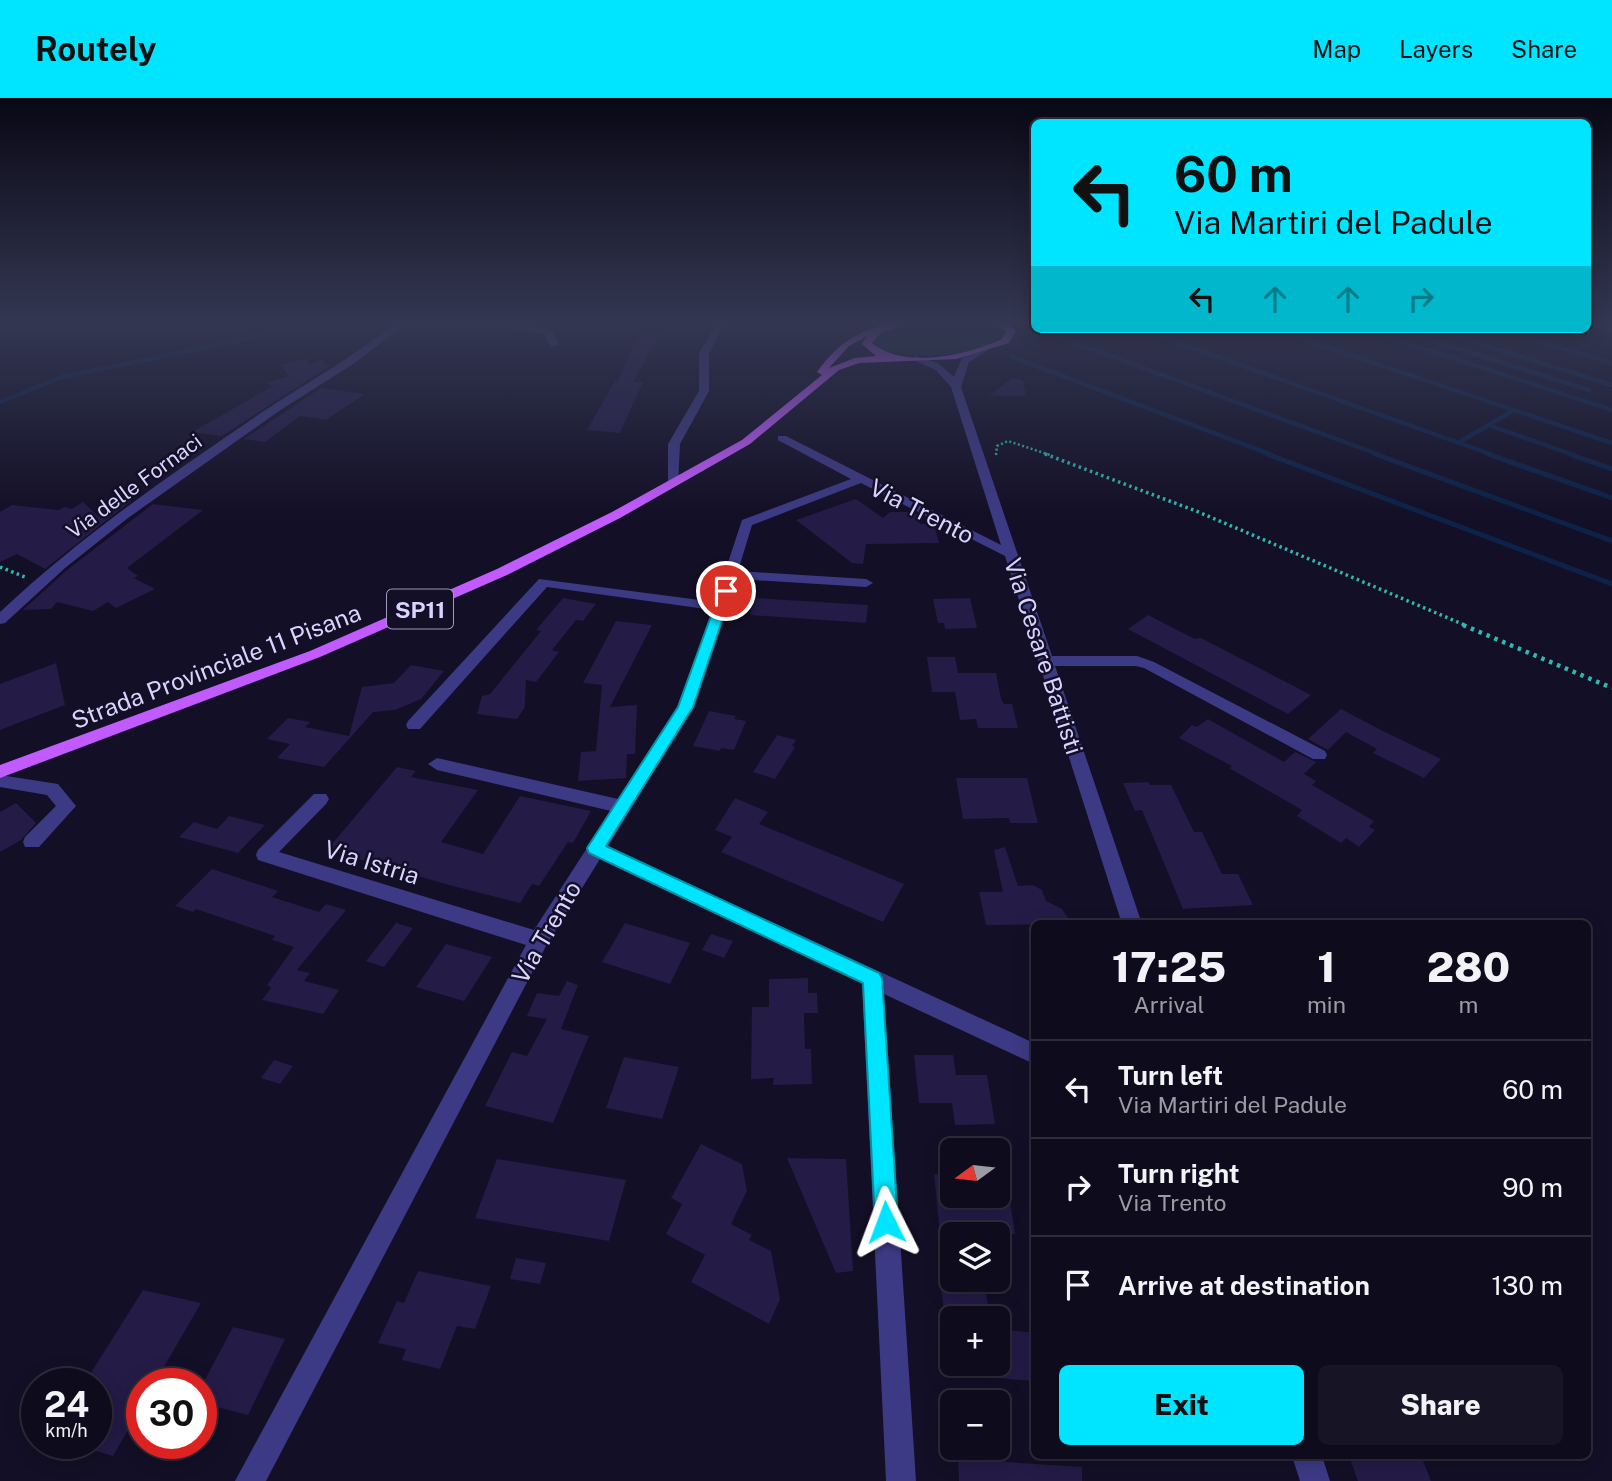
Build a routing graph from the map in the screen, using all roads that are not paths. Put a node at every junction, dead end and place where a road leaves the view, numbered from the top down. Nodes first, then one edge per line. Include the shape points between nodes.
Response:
1 (312, 386) edge
2 (704, 386) edge
3 (812, 386) edge
4 (814, 386) edge
5 (956, 387) edge
6 (810, 389) junction
7 (782, 438) dead end
8 (861, 479) junction
9 (672, 484) junction
10 (1011, 554) junction
11 (731, 575) junction
12 (866, 583) dead end
13 (721, 607) junction
14 (0, 620) edge
15 (1046, 661) junction
16 (414, 725) dead end
17 (1319, 755) dead end
18 (437, 764) dead end
19 (0, 772) edge
20 (0, 781) edge
21 (320, 799) dead end
22 (623, 807) junction
23 (33, 842) dead end
24 (595, 848) junction
25 (1131, 920) edge
26 (539, 940) junction
27 (872, 978) junction
28 (1031, 1053) edge
29 (1308, 1459) edge
30 (250, 1481) edge
31 (901, 1481) edge
32 (1315, 1481) edge

1 - 14 street, Via delle Fornaci via 82,547
2 - 9 street via 674,444
3 - 6 main road, Strada Provinciale 11 Pisana / SP11
4 - 6 main road, Strada Provinciale 11 Pisana / SP11
5 - 10 street, Via Cesare Battisti
6 - 9 main road, Strada Provinciale 11 Pisana / SP11 via 746,442
7 - 8 street
8 - 10 street, Via Trento
8 - 11 street, Via Trento via 746,523
9 - 19 main road, Strada Provinciale 11 Pisana / SP11 via 502,572 379,627
10 - 15 street, Via Cesare Battisti
11 - 12 street
11 - 13 street, Via Trento
13 - 16 street via 544,582
13 - 22 street, Via Trento via 685,707
15 - 17 street via 1150,665
15 - 25 street, Via Cesare Battisti
18 - 22 street
20 - 23 street via 52,789 68,806
21 - 26 street, Via Istria via 265,855
22 - 24 street, Via Trento
24 - 26 street, Via Trento
24 - 27 street
26 - 30 street, Via Trento
27 - 28 street
27 - 31 street
29 - 32 street

